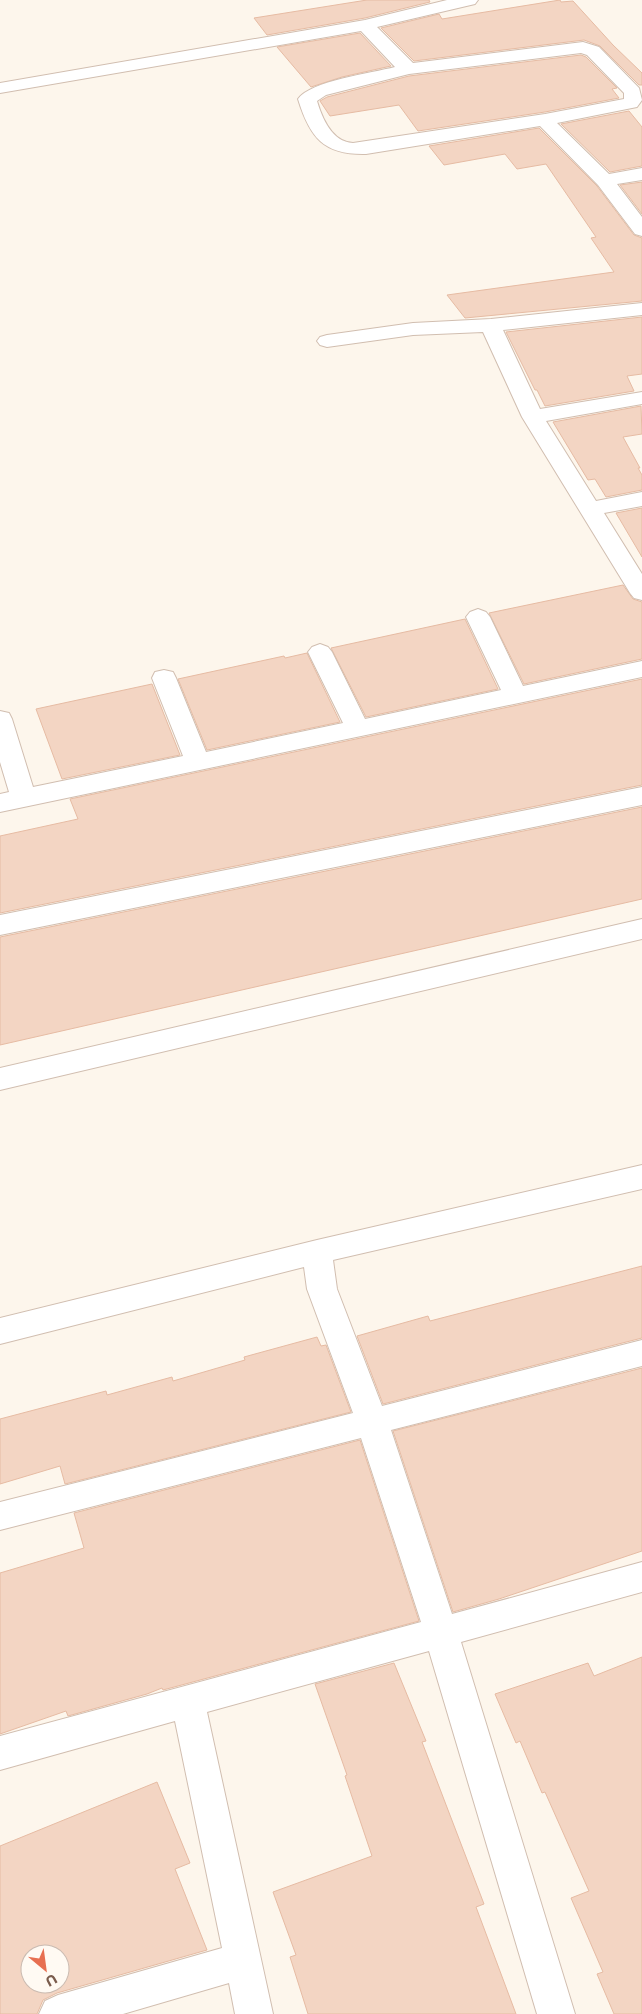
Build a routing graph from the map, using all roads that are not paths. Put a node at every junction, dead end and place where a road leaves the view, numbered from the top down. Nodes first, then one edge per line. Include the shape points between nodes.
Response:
1 (469, 0) edge
2 (366, 25) junction
3 (409, 69) junction
4 (0, 88) edge
5 (638, 98) edge
6 (545, 120) junction
7 (642, 174) edge
8 (605, 181) junction
9 (642, 230) edge
10 (642, 308) edge
11 (491, 325) junction
12 (327, 341) dead end
13 (642, 398) edge
14 (533, 417) junction
15 (642, 499) edge
16 (591, 509) junction
17 (642, 593) edge
18 (478, 617) dead end
19 (320, 652) dead end
20 (642, 670) edge
21 (164, 678) dead end
22 (516, 696) junction
23 (0, 719) edge
24 (358, 729) junction
25 (198, 762) junction
26 (642, 796) edge
27 (12, 801) edge
28 (0, 925) edge
29 (642, 929) edge
30 (0, 1079) edge
31 (642, 1177) edge
32 (317, 1252) junction
33 (0, 1331) edge
34 (642, 1353) edge
35 (372, 1422) junction
36 (0, 1516) edge
37 (642, 1578) edge
38 (442, 1633) junction
39 (188, 1702) junction
40 (0, 1753) edge
41 (241, 1961) junction
42 (58, 2014) edge
43 (254, 2014) edge
44 (556, 2014) edge

1 - 2 street
2 - 3 street
2 - 4 street
3 - 5 street via 583,47 593,51
3 - 6 street via 320,91 307,99 311,113 331,142 345,148 366,148
5 - 6 street via 630,103
6 - 8 street
7 - 8 street
8 - 9 street
10 - 11 street
11 - 12 street via 412,329
11 - 14 street
13 - 14 street
14 - 16 street
15 - 16 street
16 - 17 street
18 - 22 street
19 - 24 street
20 - 22 street
21 - 25 street
22 - 24 street
23 - 27 street
24 - 25 street
25 - 27 street
26 - 28 street
29 - 30 street
31 - 32 street
32 - 33 street
32 - 35 street via 322,1289
34 - 35 street
35 - 36 street
35 - 38 street
37 - 38 street
38 - 39 street
38 - 44 street
39 - 40 street
39 - 41 street
41 - 42 street
41 - 43 street

